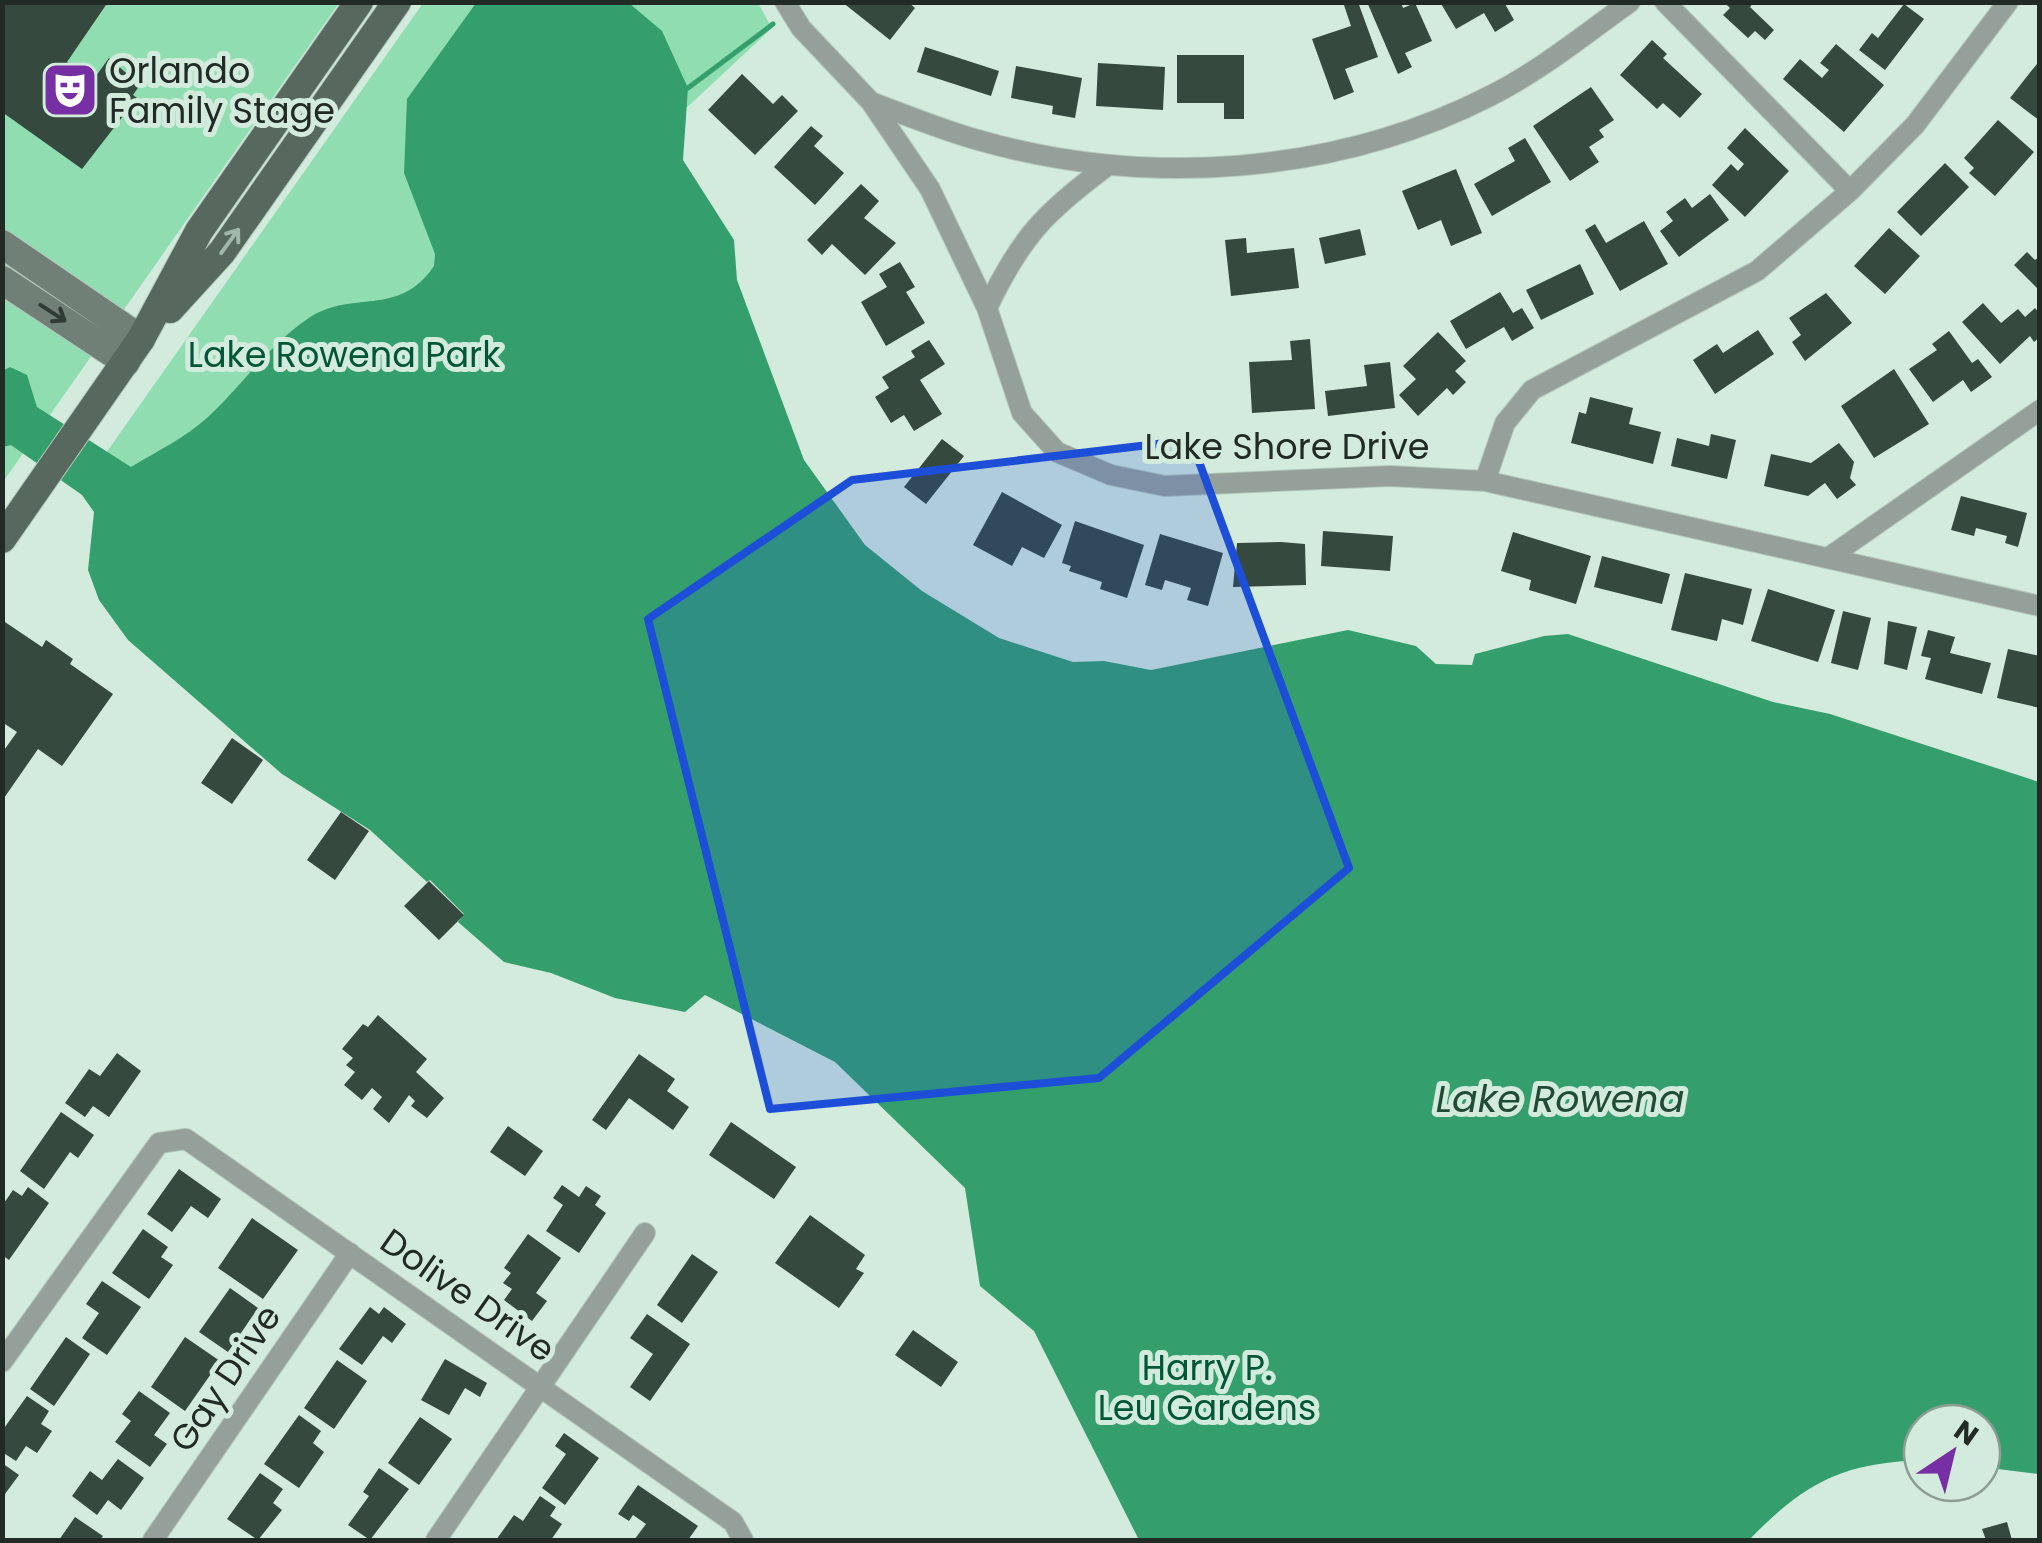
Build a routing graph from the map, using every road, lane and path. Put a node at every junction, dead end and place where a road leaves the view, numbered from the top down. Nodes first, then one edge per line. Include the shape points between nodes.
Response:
1 (359, 2) edge
2 (397, 2) edge
3 (784, 2) edge
4 (1630, 2) edge
5 (1665, 2) edge
6 (2008, 2) edge
7 (871, 102) junction
8 (1107, 166) junction
9 (1850, 191) junction
10 (2, 244) edge
11 (2, 280) edge
12 (987, 308) junction
13 (134, 350) junction
14 (2040, 410) edge
15 (1485, 482) junction
16 (2, 539) edge
17 (1828, 558) junction
18 (2040, 606) edge
19 (645, 1233) dead end
20 (350, 1253) junction
21 (2, 1362) edge
22 (543, 1386) junction
23 (738, 1531) edge
24 (153, 1540) edge
25 (436, 1540) edge

1 - 13 main road via 199,230
13 -> 2 main road via 222,252
3 - 7 street, Lake Shore Drive
4 - 8 street via 1491,96 1396,136 1324,154 1196,170
5 - 9 street
6 - 9 street via 1915,126
7 - 8 street via 980,141
7 - 12 street, Lake Shore Drive via 930,189
8 - 12 street via 1035,224
9 - 15 street via 1757,271 1532,390 1505,423
10 - 13 main road
11 -> 13 main road
12 - 15 street, Lake Shore Drive via 1022,413 1057,452 1111,475 1165,486 1390,476
13 - 16 main road
14 - 17 street
15 - 17 street, Lake Shore Drive
17 - 18 street, Lake Shore Drive
19 - 22 street
20 - 21 street, Dolive Drive via 186,1140 159,1142
20 - 22 street, Dolive Drive
20 - 24 street, Gay Drive
22 - 23 street, Dolive Drive
22 - 25 street

